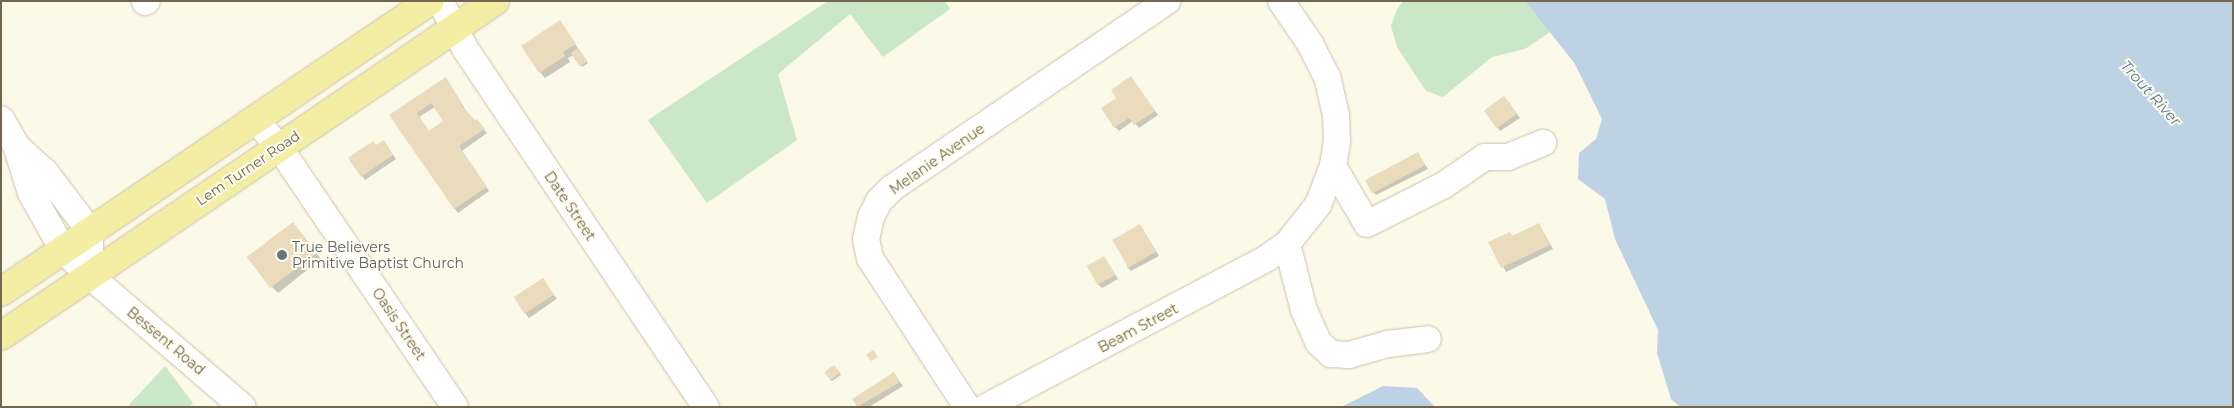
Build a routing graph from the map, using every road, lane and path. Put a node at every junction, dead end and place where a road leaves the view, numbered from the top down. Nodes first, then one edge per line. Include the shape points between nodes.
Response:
1 (430, 1) edge
2 (440, 1) edge
3 (495, 1) edge
4 (1167, 1) edge
5 (1281, 1) edge
6 (454, 29) junction
7 (1, 119) edge
8 (256, 120) junction
9 (1543, 143) dead end
10 (16, 145) junction
11 (279, 147) junction
12 (1333, 166) junction
13 (90, 231) junction
14 (1286, 244) junction
15 (63, 250) junction
16 (90, 276) junction
17 (1, 292) edge
18 (1, 336) edge
19 (1428, 339) dead end
20 (243, 407) edge
21 (455, 407) edge
22 (706, 407) edge
23 (967, 407) edge
24 (986, 407) edge

1 - 8 main road
2 - 6 street, Date Street
3 - 6 main road, Lem Turner Road
4 - 23 street, Melanie Avenue via 892,188 879,201 871,217 866,239 870,258
5 - 12 street, Beam Street via 1311,45 1328,79 1336,115 1337,142
6 - 11 main road, Lem Turner Road
6 - 22 street, Date Street
7 - 10 street, Bessent Road
8 - 11 street, Oasis Street
8 - 13 main road
9 - 12 street via 1508,157 1485,157 1444,185 1367,224
10 - 13 street, Bessent Road via 45,172
10 - 15 street, Bessent Road via 31,193
11 - 16 main road, Lem Turner Road
11 - 21 street, Oasis Street
12 - 14 street, Beam Street via 1318,205
13 - 15 main road
13 - 16 street
14 - 19 street via 1304,310 1318,342 1331,354 1349,355 1388,344
14 - 24 street, Beam Street via 1138,328
15 - 16 street, Bessent Road
15 - 17 main road
16 - 18 main road, Lem Turner Road
16 - 20 street, Bessent Road

